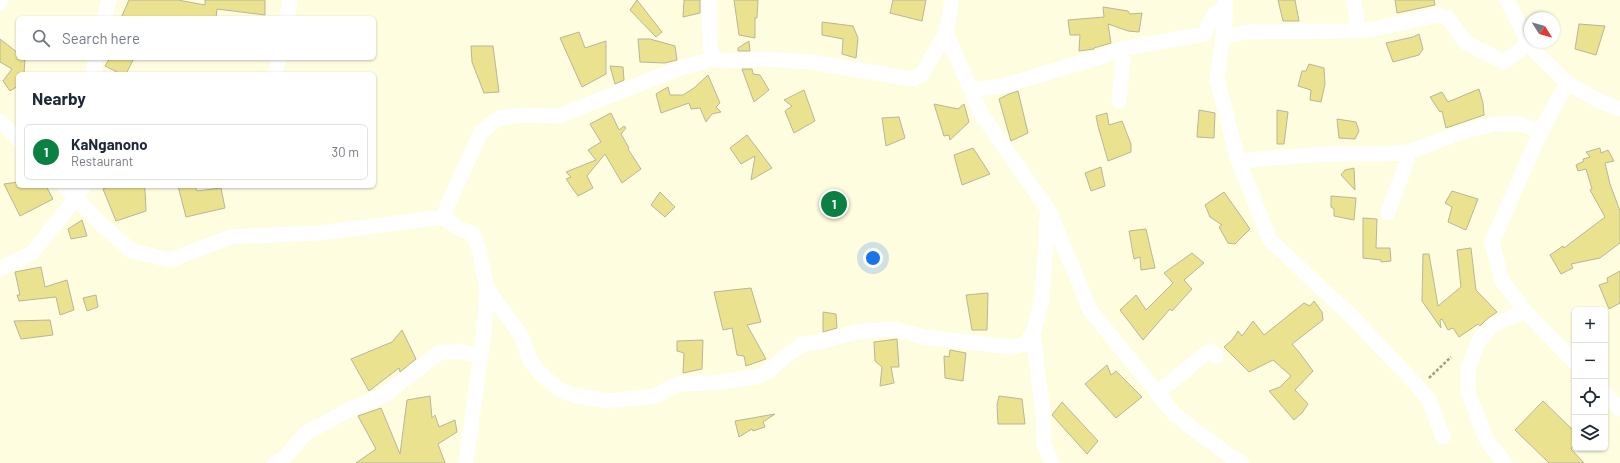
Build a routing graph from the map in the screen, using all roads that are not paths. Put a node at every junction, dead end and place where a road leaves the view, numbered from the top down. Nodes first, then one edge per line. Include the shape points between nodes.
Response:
1 (109, 0) edge
2 (290, 0) edge
3 (709, 0) edge
4 (952, 0) edge
5 (1353, 0) edge
6 (1506, 0) edge
7 (1225, 3) edge
8 (105, 16) edge
9 (288, 16) edge
10 (1359, 30) junction
11 (946, 33) junction
12 (1524, 34) edge
13 (1223, 37) junction
14 (1524, 45) edge
15 (1532, 48) edge
16 (1121, 49) junction
17 (714, 59) junction
18 (95, 60) edge
19 (278, 60) edge
20 (94, 72) edge
21 (276, 72) edge
22 (1567, 83) junction
23 (971, 90) junction
24 (1119, 101) dead end
25 (1620, 109) edge
26 (0, 121) edge
27 (1541, 131) junction
28 (16, 137) edge
29 (1408, 152) junction
30 (1239, 162) junction
31 (69, 188) edge
32 (80, 192) edge
33 (1049, 211) junction
34 (1388, 213) dead end
35 (444, 217) junction
36 (0, 269) edge
37 (487, 289) junction
38 (1525, 311) junction
39 (1033, 334) junction
40 (480, 356) junction
41 (1216, 356) dead end
42 (1572, 359) edge
43 (1157, 393) junction
44 (1608, 397) edge
45 (1620, 409) edge
46 (1443, 437) dead end
47 (275, 463) edge
48 (466, 463) edge
49 (1052, 463) edge
50 (1242, 463) edge
51 (1504, 463) edge

1 - 8 street
2 - 9 street
3 - 17 street via 710,46
4 - 11 street
5 - 10 street
6 - 12 street
7 - 13 street
7 - 16 street via 1214,15 1204,34
10 - 13 street via 1247,32
10 - 14 street via 1437,15 1448,18 1465,42 1504,62
11 - 17 street via 921,75 912,79 811,62
11 - 23 street
13 - 30 street via 1217,79
15 - 22 street
16 - 23 street via 1003,86
16 - 24 street via 1123,62
17 - 35 street via 683,67 558,116 499,118 481,132
18 - 20 street
19 - 21 street
22 - 25 street via 1601,102
22 - 27 street
23 - 33 street via 982,115
26 - 28 street
27 - 29 street via 1520,124 1495,124 1465,131
27 - 38 street via 1492,242 1502,281
29 - 30 street via 1329,154
29 - 34 street
30 - 46 street via 1270,240 1352,317 1419,388 1429,400
31 - 32 street
32 - 35 street via 102,225 132,251 170,260 231,237 319,233
32 - 36 street via 32,253
33 - 39 street via 1042,298
33 - 43 street via 1090,310
35 - 37 street via 458,228 473,234
37 - 39 street via 521,334 530,361 543,376 560,390 576,396 608,401 655,396 678,384 756,377 767,372 803,344 856,332 893,329 924,336 1011,347 1024,344
37 - 40 street
38 - 42 street
38 - 51 street via 1493,326 1478,340 1468,368 1468,392 1487,441
39 - 49 street via 1043,413 1044,444
40 - 47 street via 458,351 439,353 384,395 306,433 286,456
40 - 48 street
41 - 43 street via 1211,351 1204,355
43 - 50 street via 1175,415
44 - 45 street

